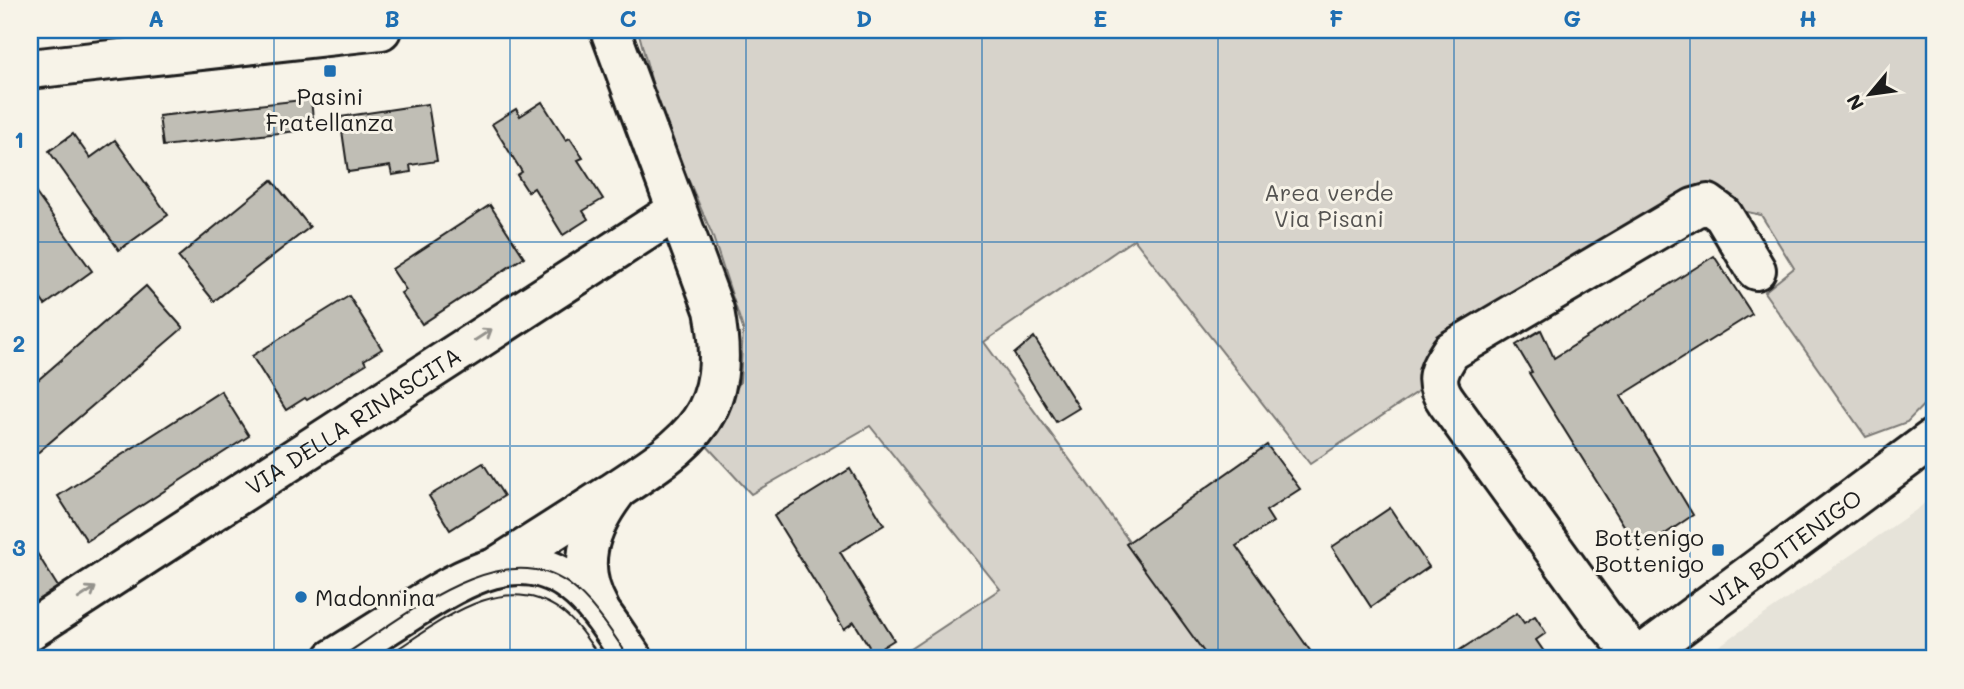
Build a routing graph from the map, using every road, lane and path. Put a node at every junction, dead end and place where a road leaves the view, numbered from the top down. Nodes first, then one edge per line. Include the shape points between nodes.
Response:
1 (381, 30) edge
2 (610, 30) edge
3 (30, 69) edge
4 (676, 211) junction
5 (1756, 270) dead end
6 (1934, 438) edge
7 (618, 489) junction
8 (499, 565) junction
9 (606, 619) junction
10 (30, 630) edge
11 (333, 659) edge
12 (372, 659) edge
13 (609, 659) edge
14 (633, 659) edge
15 (1637, 659) edge

1 - 3 street
2 - 4 street
4 - 7 street via 713,310 719,349 716,386 708,410 686,440
10 -> 4 street, VIA DELLA RINASCITA
5 - 15 street via 1723,215 1708,204 1694,208 1451,351 1437,373 1438,390
6 - 15 street, VIA BOTTENIGO
7 - 8 street
7 - 9 street via 594,527 586,554 589,587
8 - 9 street via 534,567 559,575
8 - 11 street via 465,577
9 - 14 street
12 - 13 street via 476,596 508,589 551,597 572,612

